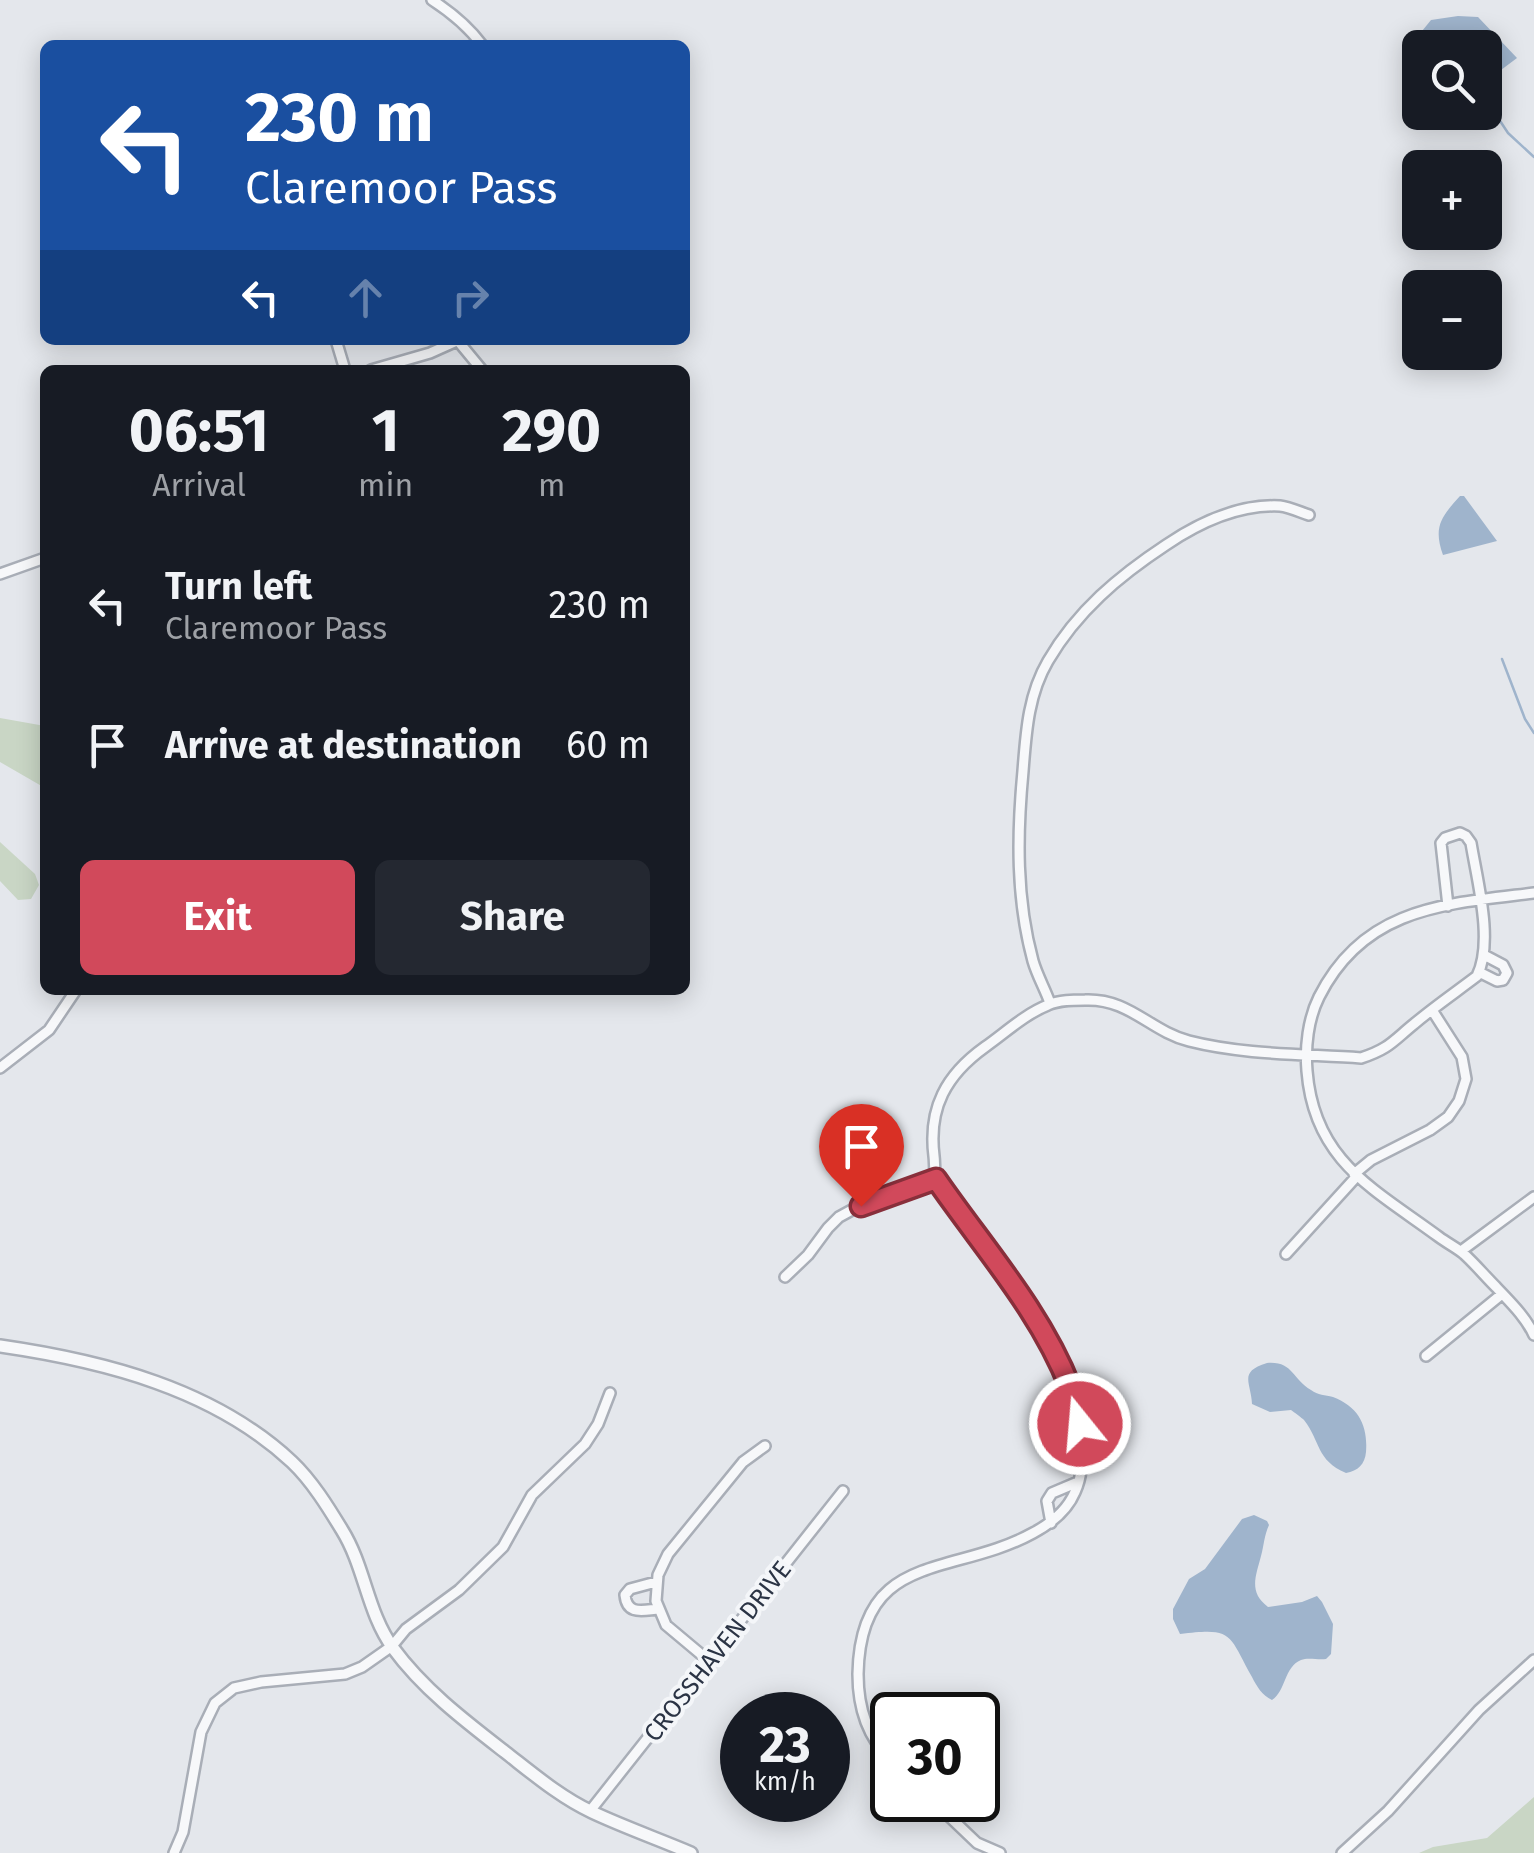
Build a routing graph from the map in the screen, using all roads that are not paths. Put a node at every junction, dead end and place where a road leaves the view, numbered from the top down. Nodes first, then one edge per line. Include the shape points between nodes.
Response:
1 (432, 0) edge
2 (478, 40) edge
3 (447, 345) edge
4 (462, 345) edge
5 (388, 365) edge
6 (478, 365) edge
7 (1309, 515) dead end
8 (40, 560) edge
9 (0, 574) edge
10 (1534, 893) edge
11 (1480, 900) junction
12 (1448, 906) junction
13 (1484, 955) junction
14 (1479, 972) junction
15 (73, 995) edge
16 (1050, 1003) junction
17 (1432, 1010) junction
18 (1306, 1054) junction
19 (0, 1068) edge
20 (1355, 1175) junction
21 (936, 1179) junction
22 (1534, 1197) edge
23 (1461, 1252) junction
24 (1286, 1254) dead end
25 (786, 1276) dead end
26 (1502, 1294) junction
27 (1534, 1335) edge
28 (0, 1346) edge
29 (1426, 1356) dead end
30 (610, 1393) dead end
31 (765, 1446) dead end
32 (1078, 1482) junction
33 (843, 1491) dead end
34 (1051, 1523) junction
35 (656, 1582) junction
36 (659, 1609) junction
37 (392, 1646) junction
38 (1534, 1660) edge
39 (709, 1662) junction
40 (870, 1734) edge
41 (590, 1811) junction
42 (956, 1822) edge
43 (174, 1853) edge
44 (691, 1853) edge
45 (1000, 1853) edge
46 (1342, 1853) edge

1 - 2 street
3 - 5 street
4 - 6 street
7 - 16 street via 1282,506 1246,509 1182,534 1091,603 1046,664 1033,694 1018,829 1027,928
8 - 9 street
10 - 11 street
11 - 12 street
11 - 12 street via 1471,843 1453,834 1441,844
11 - 13 street
12 - 18 street via 1388,923 1351,948 1313,1009
13 - 14 street
13 - 14 street via 1503,965 1506,976 1498,981
14 - 17 street
15 - 19 street via 49,1030
16 - 18 street via 1096,1000 1123,1006 1193,1042
16 - 21 street via 973,1056 946,1087 931,1135
17 - 18 street via 1392,1045 1362,1058
17 - 20 street via 1462,1057 1466,1079 1459,1100 1448,1117
18 - 20 street via 1316,1120
20 - 23 street
20 - 24 street
21 - 25 street via 839,1216
21 - 32 street via 1032,1316 1072,1390 1080,1424
22 - 23 street
23 - 26 street
26 - 27 street
26 - 29 street
28 - 37 street via 95,1363 194,1396 259,1434 306,1476 344,1534
30 - 37 street via 585,1444 532,1496 502,1546
31 - 35 street via 742,1462 668,1554
32 - 34 street
32 - 34 street via 1047,1500
33 - 39 street, CROSSHAVEN DRIVE
34 - 40 street via 1015,1543 918,1572 877,1600 858,1660 858,1695
35 - 36 street
35 - 36 street via 625,1595 631,1610
36 - 39 street via 666,1624
37 - 41 street via 458,1715
37 - 43 street via 344,1674 261,1682 224,1694 201,1732
38 - 46 street
39 - 41 street, CROSSHAVEN DRIVE
41 - 44 street
42 - 45 street

